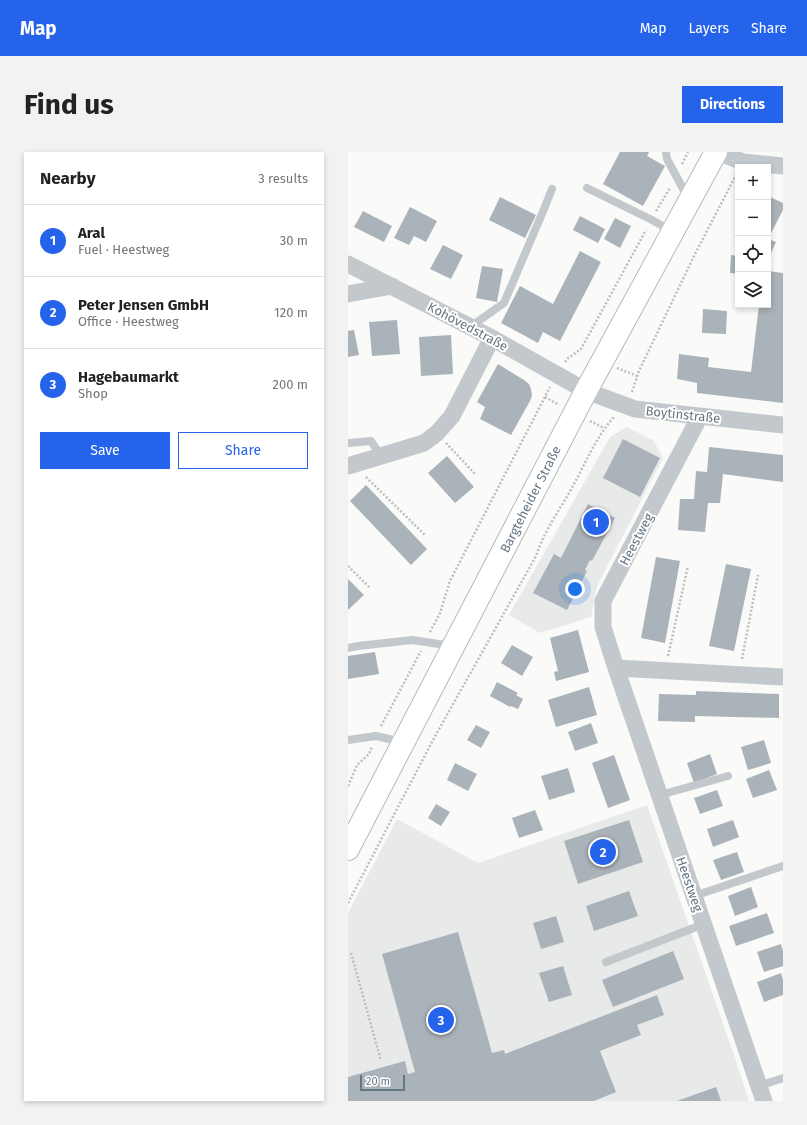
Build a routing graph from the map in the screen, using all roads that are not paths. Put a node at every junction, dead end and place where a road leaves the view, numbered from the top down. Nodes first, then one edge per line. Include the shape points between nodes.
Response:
1 (666, 152) edge
2 (717, 152) edge
3 (783, 166) edge
4 (587, 188) dead end
5 (552, 189) dead end
6 (689, 201) junction
7 (673, 232) junction
8 (348, 264) edge
9 (392, 286) junction
10 (348, 294) edge
11 (470, 327) junction
12 (492, 338) junction
13 (586, 391) junction
14 (700, 416) junction
15 (783, 425) edge
16 (348, 443) edge
17 (381, 456) junction
18 (350, 465) edge
19 (454, 647) junction
20 (348, 648) edge
21 (616, 668) junction
22 (783, 677) edge
23 (348, 740) edge
24 (404, 743) junction
25 (728, 776) dead end
26 (660, 795) junction
27 (348, 849) edge
28 (783, 866) edge
29 (694, 896) junction
30 (704, 924) junction
31 (606, 962) dead end
32 (783, 1078) edge
33 (762, 1093) edge

1 - 6 lane via 667,159
2 - 3 street via 743,162
2 - 6 main road, Bargteheider Straße
4 - 7 lane
5 - 11 lane via 504,303
6 - 7 main road, Bargteheider Straße
7 - 13 main road, Bargteheider Straße
8 - 9 street, Kohövedstraße
9 - 10 street
9 - 11 street, Kohövedstraße
11 - 12 street, Kohövedstraße
12 - 13 street, Kohövedstraße
12 - 17 street via 452,416 437,433 424,443
13 - 14 street, Boytinstraße via 635,409
13 - 19 main road, Bargteheider Straße
14 - 15 street, Boytinstraße
14 - 21 street, Heestweg via 603,601 604,627
16 - 17 lane via 371,441
17 - 18 street
19 - 20 lane via 412,640
19 - 24 main road, Bargteheider Straße
21 - 22 street
21 - 26 street, Heestweg
23 - 24 lane via 376,736
24 - 27 main road, Bargteheider Straße
25 - 26 lane
26 - 29 street, Heestweg
28 - 29 lane
29 - 30 street, Heestweg
30 - 31 lane
30 - 33 street, Heestweg
32 - 33 lane

